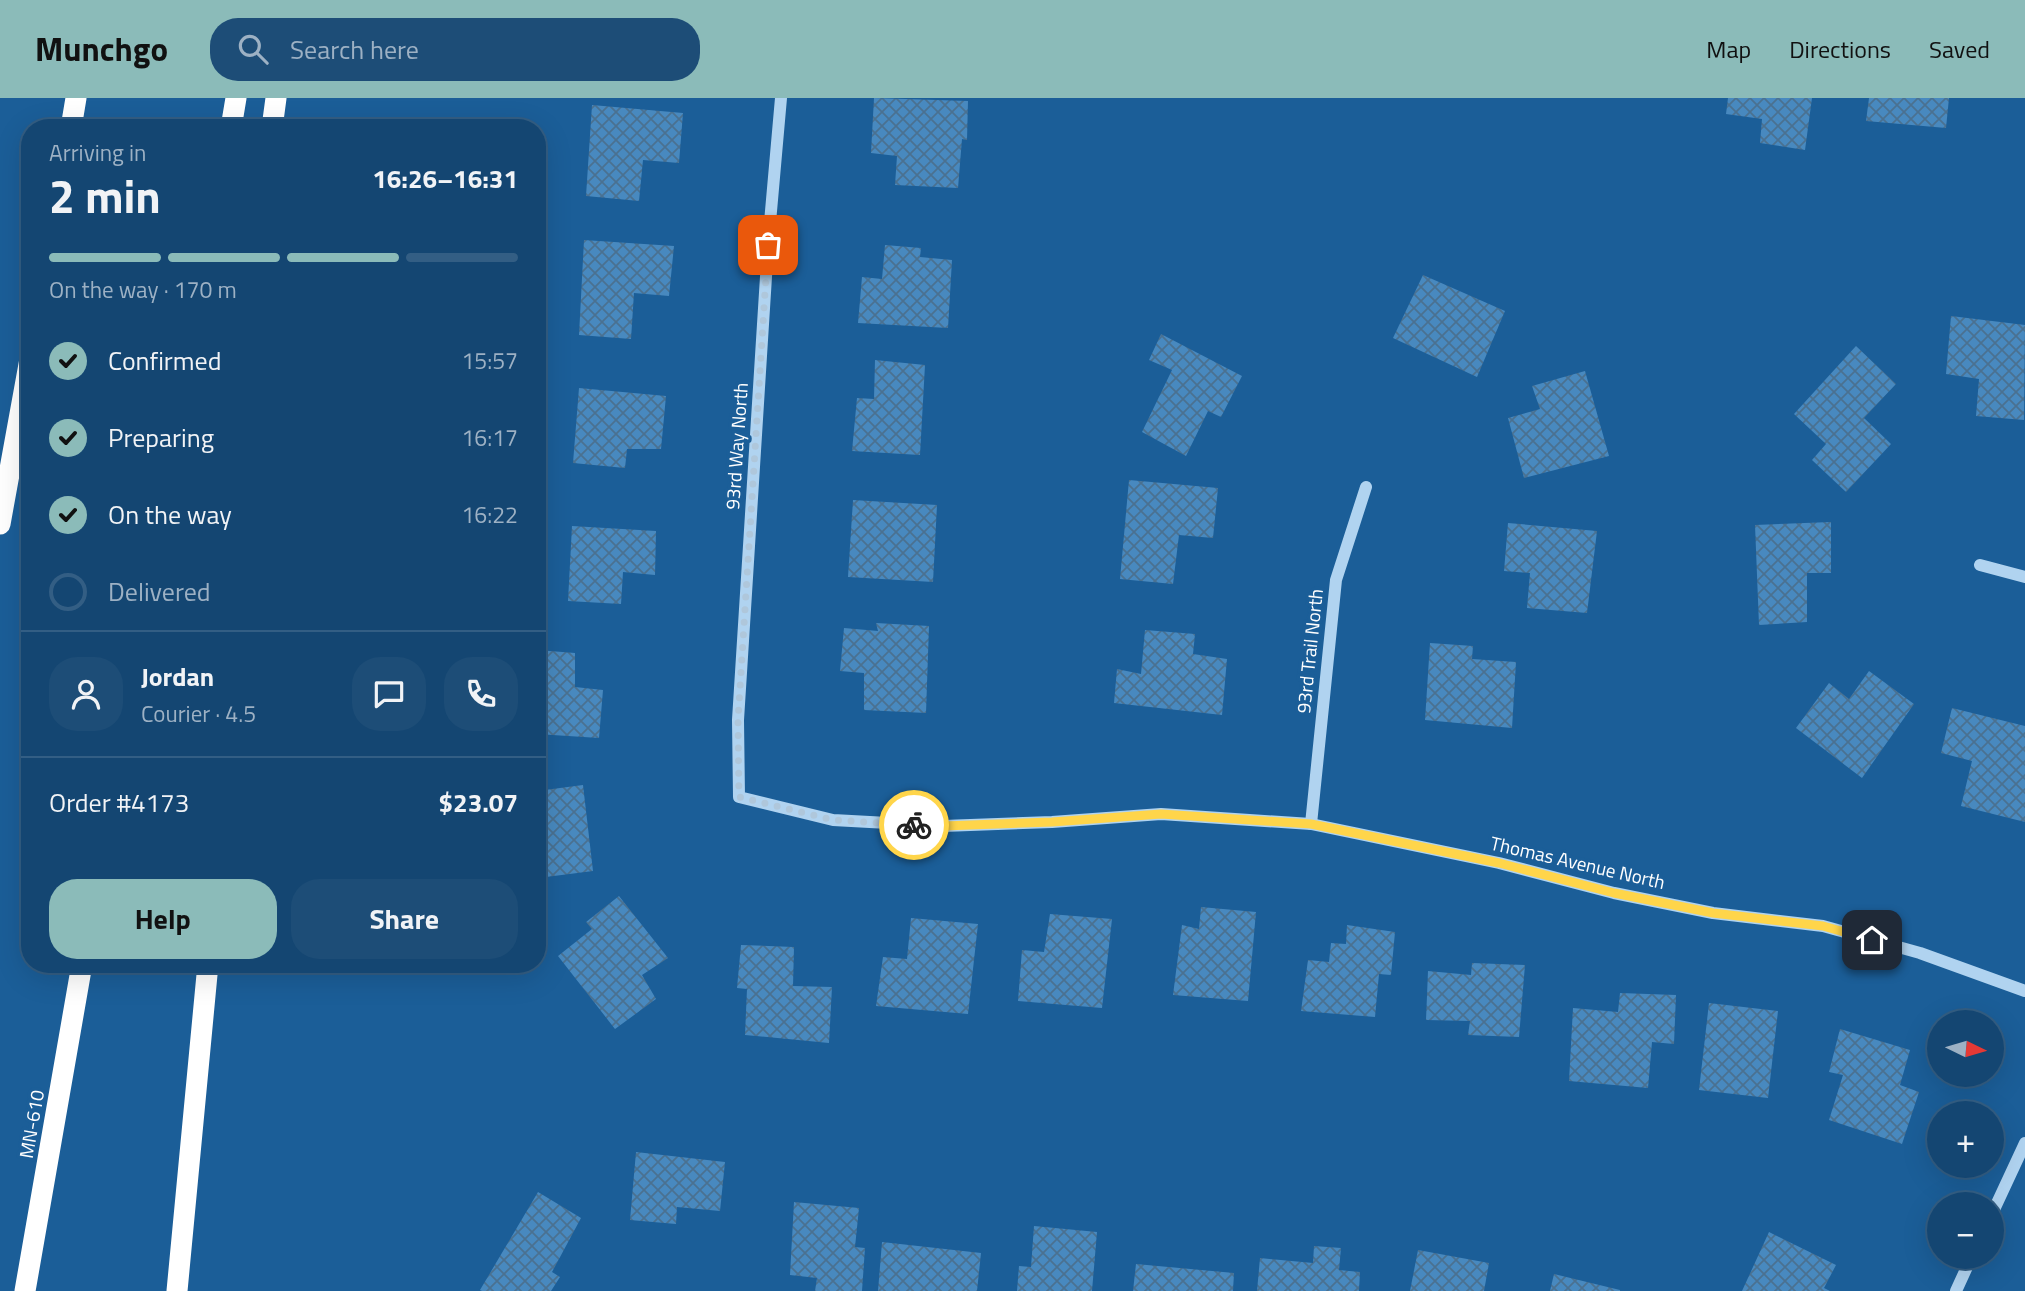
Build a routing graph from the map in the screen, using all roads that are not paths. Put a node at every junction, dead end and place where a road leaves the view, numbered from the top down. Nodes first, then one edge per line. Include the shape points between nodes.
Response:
1 (76, 98) edge
2 (236, 98) edge
3 (276, 98) edge
4 (781, 98) edge
5 (72, 119) edge
6 (232, 119) edge
7 (273, 119) edge
8 (21, 408) edge
9 (1366, 487) dead end
10 (0, 524) edge
11 (1980, 565) dead end
12 (2025, 577) edge
13 (739, 797) joint
14 (1311, 824) junction
15 (80, 973) edge
16 (207, 973) edge
17 (2025, 991) edge
18 (2025, 1143) edge
19 (2002, 1192) edge
20 (1966, 1269) edge
21 (25, 1291) edge
22 (177, 1291) edge
23 (1956, 1291) edge

1 - 5 highway
2 - 6 highway
3 - 7 highway
4 - 13 street, 93rd Way North via 738,720
8 - 10 highway
9 - 14 street, 93rd Trail North via 1336,580
11 - 12 street
13 - 14 street, Thomas Avenue North via 833,820 943,826 1161,814
14 - 17 street, Thomas Avenue North via 1713,913 1823,926 1920,953
15 - 21 highway, MN-610
16 - 22 highway
18 - 19 street
20 - 23 street

